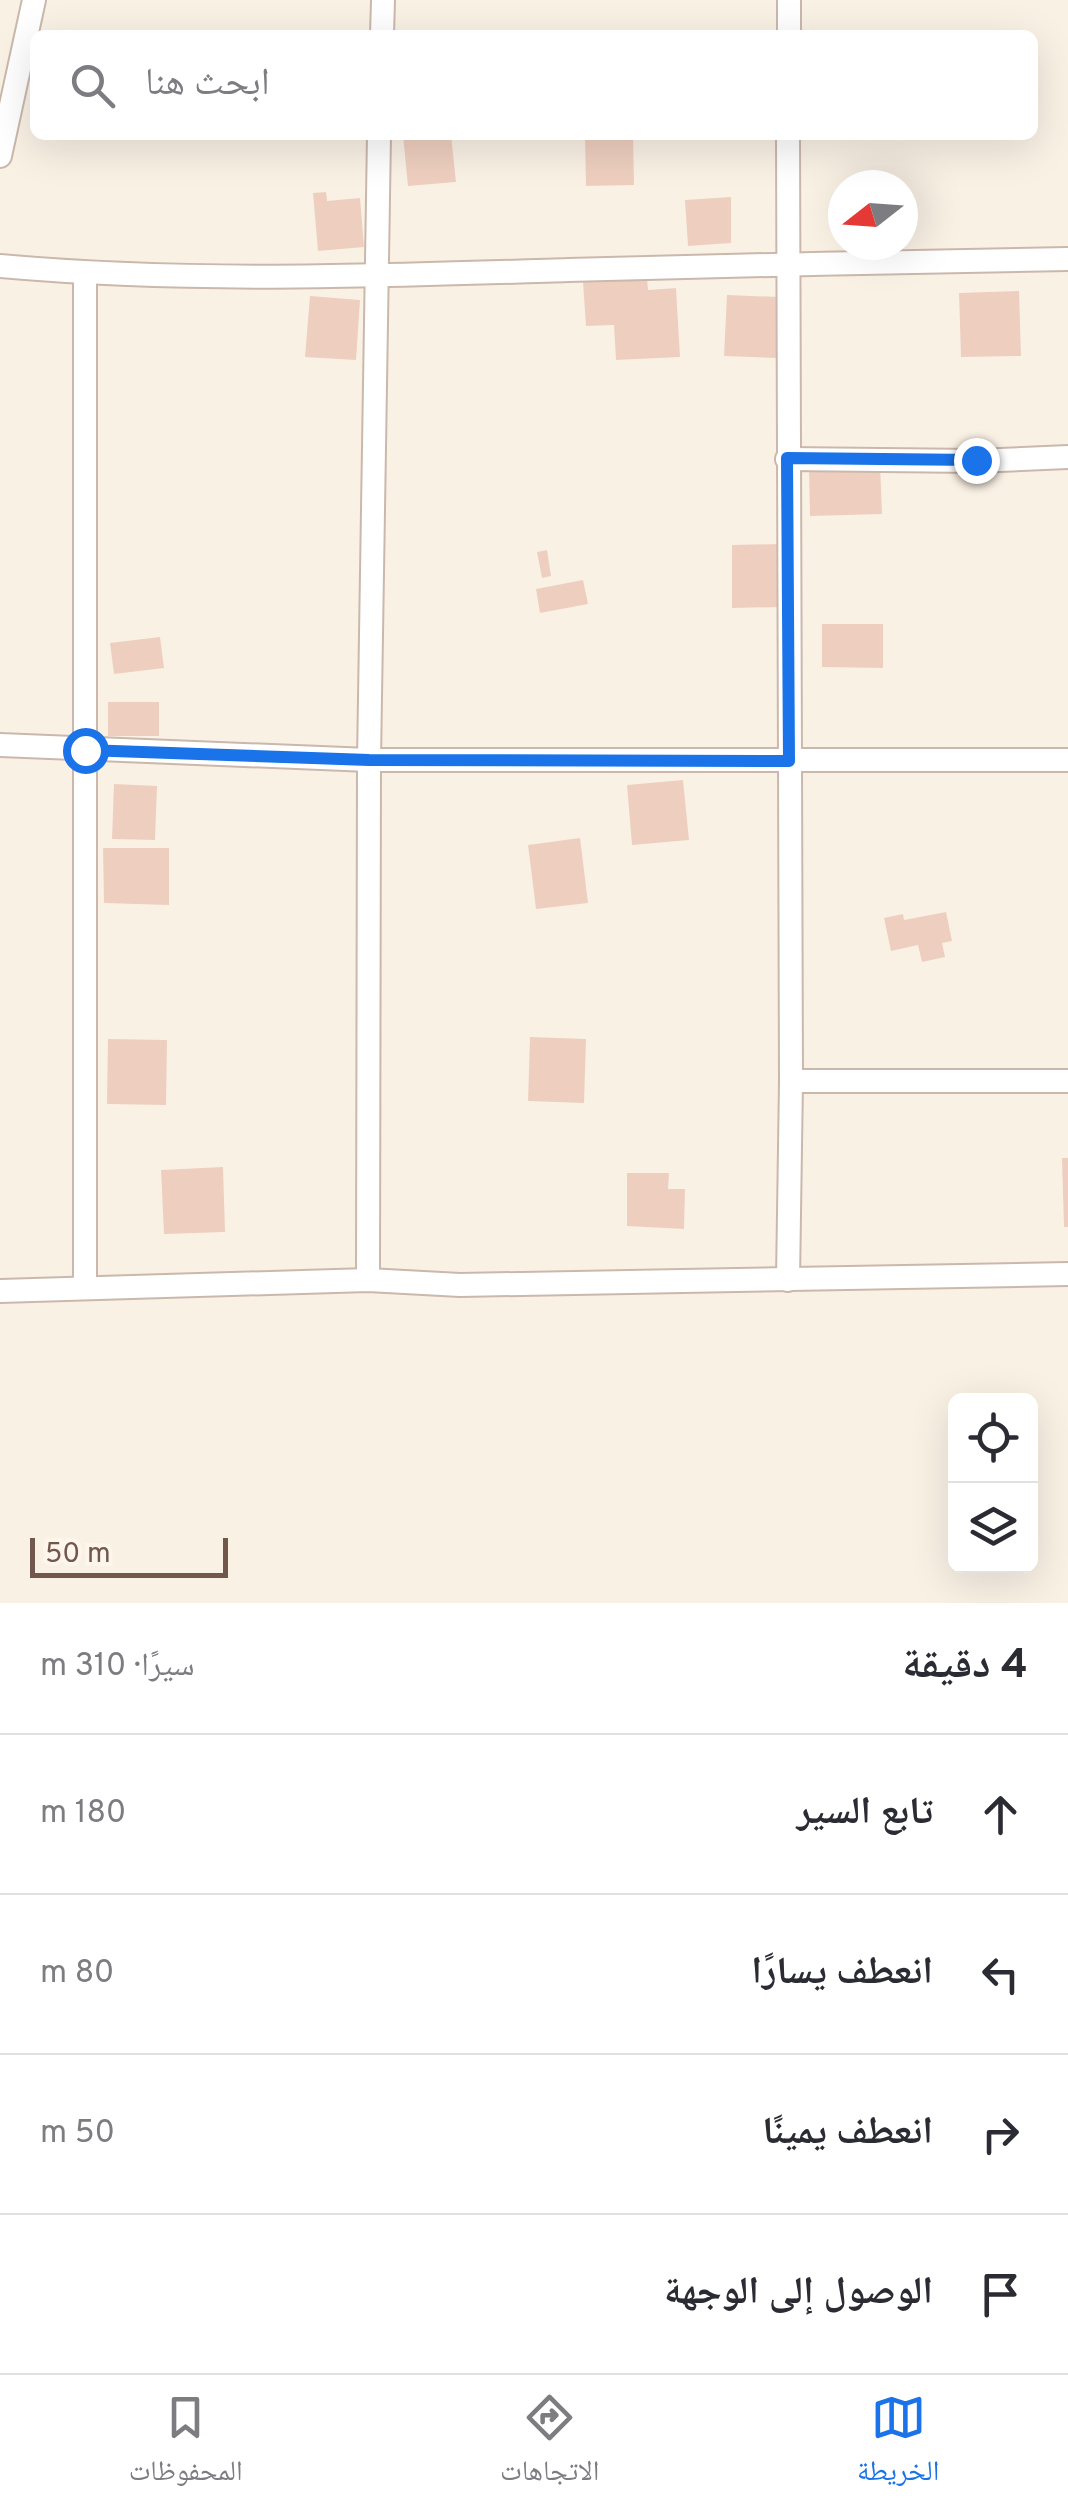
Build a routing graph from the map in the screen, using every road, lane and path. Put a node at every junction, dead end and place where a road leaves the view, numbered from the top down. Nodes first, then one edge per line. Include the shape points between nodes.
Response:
1 (34, 0) edge
2 (383, 0) edge
3 (789, 0) edge
4 (382, 30) edge
5 (788, 30) edge
6 (379, 140) edge
7 (788, 140) edge
8 (0, 156) edge
9 (1068, 259) edge
10 (786, 263) junction
11 (0, 266) edge
12 (85, 274) junction
13 (374, 276) junction
14 (1068, 457) edge
15 (787, 458) junction
16 (0, 745) edge
17 (85, 750) junction
18 (369, 760) junction
19 (1068, 760) edge
20 (789, 761) junction
21 (791, 1081) junction
22 (1068, 1081) edge
23 (1068, 1274) edge
24 (368, 1280) junction
25 (788, 1280) junction
26 (85, 1286) junction
27 (0, 1291) edge

1 - 8 street
2 - 4 street
3 - 5 street
6 - 13 street
7 - 10 street
9 - 10 street
10 - 13 street
10 - 15 street
11 - 12 street
12 - 13 street
12 - 17 street
13 - 18 street
14 - 15 street
15 - 20 street
16 - 17 street
17 - 18 street
17 - 26 street
18 - 20 street
18 - 24 street
19 - 20 street
20 - 21 street
21 - 22 street
21 - 25 street
23 - 25 street
24 - 25 street
24 - 26 street
26 - 27 street

